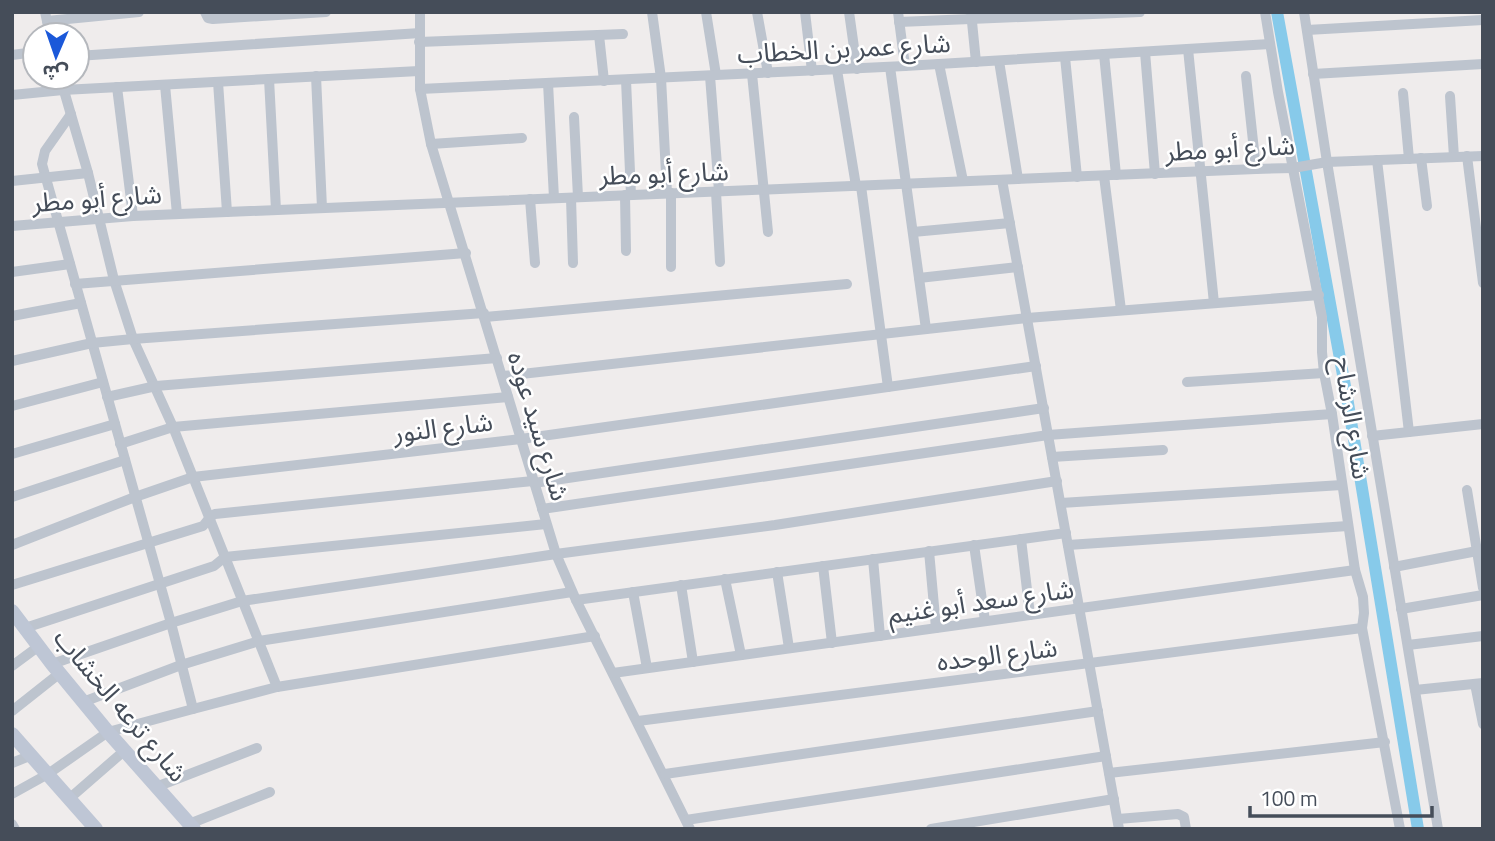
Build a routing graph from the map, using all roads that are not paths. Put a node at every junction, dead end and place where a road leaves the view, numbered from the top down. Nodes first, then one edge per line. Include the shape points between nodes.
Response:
1 (139, 12) edge
2 (205, 12) edge
3 (326, 12) edge
4 (421, 12) edge
5 (652, 12) edge
6 (706, 12) edge
7 (757, 12) edge
8 (805, 12) edge
9 (849, 12) edge
10 (1140, 12) edge
11 (1265, 12) edge
12 (1304, 12) edge
13 (262, 14) edge
14 (972, 16) edge
15 (46, 17) edge
16 (899, 17) edge
17 (1483, 20) edge
18 (1307, 30) junction
19 (623, 34) dead end
20 (599, 35) junction
21 (420, 38) junction
22 (1270, 44) junction
23 (1188, 49) junction
24 (1145, 52) junction
25 (1104, 54) junction
26 (91, 55) edge
27 (1065, 57) junction
28 (999, 61) junction
29 (976, 62) junction
30 (939, 64) junction
31 (1483, 64) edge
32 (905, 66) junction
33 (890, 67) junction
34 (857, 69) junction
35 (837, 70) junction
36 (419, 71) junction
37 (812, 71) junction
38 (768, 73) junction
39 (752, 74) junction
40 (1313, 74) junction
41 (713, 75) junction
42 (316, 76) junction
43 (1246, 76) dead end
44 (662, 78) junction
45 (269, 79) junction
46 (626, 79) junction
47 (604, 80) junction
48 (218, 82) junction
49 (548, 83) junction
50 (164, 85) junction
51 (117, 87) junction
52 (91, 88) edge
53 (420, 89) junction
54 (53, 91) edge
55 (63, 91) edge
56 (1403, 93) dead end
57 (12, 95) edge
58 (1450, 96) dead end
59 (71, 114) junction
60 (574, 117) dead end
61 (522, 138) dead end
62 (431, 144) junction
63 (1467, 156) junction
64 (1483, 156) edge
65 (1454, 157) junction
66 (1421, 158) junction
67 (1409, 159) junction
68 (1377, 160) junction
69 (1322, 163) junction
70 (1296, 167) junction
71 (1256, 169) junction
72 (1201, 172) junction
73 (88, 173) junction
74 (1155, 174) junction
75 (1115, 175) junction
76 (1104, 176) junction
77 (45, 177) junction
78 (1077, 177) junction
79 (1018, 179) junction
80 (1002, 180) junction
81 (12, 181) edge
82 (963, 181) junction
83 (906, 184) junction
84 (858, 186) junction
85 (764, 190) junction
86 (717, 191) junction
87 (669, 193) junction
88 (628, 195) junction
89 (574, 197) junction
90 (554, 198) junction
91 (530, 199) junction
92 (450, 202) junction
93 (1427, 206) dead end
94 (322, 208) junction
95 (276, 210) junction
96 (227, 212) junction
97 (177, 214) junction
98 (133, 216) junction
99 (98, 218) junction
100 (58, 221) junction
101 (1010, 223) junction
102 (12, 226) edge
103 (768, 232) dead end
104 (913, 232) junction
105 (625, 251) dead end
106 (466, 253) junction
107 (720, 262) dead end
108 (535, 263) dead end
109 (573, 263) dead end
110 (70, 264) junction
111 (671, 267) dead end
112 (1018, 267) junction
113 (12, 272) edge
114 (919, 278) junction
115 (114, 280) junction
116 (75, 284) junction
117 (846, 284) dead end
118 (1483, 284) edge
119 (1319, 295) junction
120 (81, 303) junction
121 (1214, 303) junction
122 (1121, 310) junction
123 (484, 315) junction
124 (12, 316) edge
125 (1027, 318) junction
126 (926, 329) junction
127 (881, 334) junction
128 (133, 339) junction
129 (92, 343) junction
130 (497, 358) junction
131 (12, 361) edge
132 (1036, 366) junction
133 (1324, 373) junction
134 (503, 376) junction
135 (103, 382) junction
136 (1187, 382) dead end
137 (156, 386) junction
138 (888, 387) junction
139 (107, 397) junction
140 (509, 397) junction
141 (12, 405) edge
142 (1044, 408) junction
143 (1332, 414) junction
144 (115, 424) junction
145 (1483, 424) edge
146 (173, 427) junction
147 (1409, 432) junction
148 (1048, 435) junction
149 (1372, 436) junction
150 (521, 439) junction
151 (120, 444) junction
152 (1163, 450) dead end
153 (12, 454) edge
154 (1052, 457) junction
155 (125, 460) junction
156 (193, 477) junction
157 (1057, 481) junction
158 (533, 482) junction
159 (1342, 485) junction
160 (1467, 490) dead end
161 (12, 497) edge
162 (135, 497) junction
163 (1061, 503) junction
164 (542, 509) junction
165 (209, 518) junction
166 (546, 524) junction
167 (1348, 526) junction
168 (1066, 533) junction
169 (1021, 539) junction
170 (148, 543) junction
171 (12, 545) edge
172 (974, 545) junction
173 (1068, 545) junction
174 (929, 551) junction
175 (1477, 551) junction
176 (556, 554) junction
177 (225, 557) junction
178 (873, 559) junction
179 (823, 566) junction
180 (1394, 567) junction
181 (1355, 570) junction
182 (777, 572) junction
183 (725, 579) junction
184 (159, 584) junction
185 (12, 585) edge
186 (681, 585) junction
187 (1483, 589) edge
188 (633, 592) junction
189 (1483, 595) edge
190 (574, 596) junction
191 (242, 601) junction
192 (1079, 608) junction
193 (1401, 609) junction
194 (12, 611) edge
195 (1030, 615) junction
196 (985, 621) junction
197 (171, 623) junction
198 (25, 628) junction
199 (936, 628) junction
200 (1362, 628) junction
201 (594, 636) junction
202 (880, 636) junction
203 (1483, 636) edge
204 (259, 641) junction
205 (832, 643) junction
206 (39, 646) junction
207 (1408, 646) junction
208 (789, 649) junction
209 (741, 655) junction
210 (693, 662) junction
211 (1089, 663) junction
212 (181, 665) junction
213 (12, 666) edge
214 (56, 668) junction
215 (647, 668) junction
216 (613, 673) junction
217 (1479, 684) edge
218 (277, 687) junction
219 (1415, 690) junction
220 (83, 702) junction
221 (193, 709) junction
222 (12, 711) edge
223 (1098, 711) junction
224 (638, 722) junction
225 (1483, 723) edge
226 (108, 732) junction
227 (12, 734) edge
228 (1385, 742) junction
229 (257, 748) dead end
230 (124, 751) junction
231 (32, 755) junction
232 (1106, 755) junction
233 (12, 763) edge
234 (1109, 773) junction
235 (48, 774) junction
236 (664, 774) junction
237 (156, 787) junction
238 (270, 792) dead end
239 (12, 794) edge
240 (70, 798) junction
241 (1114, 799) junction
242 (12, 824) edge
243 (688, 824) edge
244 (1119, 824) edge
245 (192, 826) edge
246 (15, 829) edge
247 (96, 829) edge
248 (931, 829) edge
249 (1186, 829) edge
250 (1400, 829) edge
251 (1438, 829) edge

1 - 15 street
2 - 13 street via 211,19
3 - 13 street
4 - 21 street, شارع سيد عوده
5 - 44 street
6 - 41 street
7 - 38 street
8 - 37 street
9 - 34 street
10 - 14 street
11 - 22 street, شارع الرشاح
12 - 18 street, شارع الرشاح
14 - 16 street
14 - 29 street
16 - 32 street
17 - 18 street
18 - 40 street, شارع الرشاح
19 - 20 street
20 - 21 street
20 - 47 street
21 - 26 street
21 - 36 street, شارع سيد عوده
22 - 23 street, شارع عمر بن الخطاب
22 - 70 street, شارع الرشاح
23 - 24 street, شارع عمر بن الخطاب
23 - 72 street
24 - 25 street, شارع عمر بن الخطاب
24 - 74 street
25 - 27 street, شارع عمر بن الخطاب
25 - 75 street
27 - 28 street, شارع عمر بن الخطاب
27 - 78 street
28 - 29 street, شارع عمر بن الخطاب
28 - 79 street
29 - 30 street, شارع عمر بن الخطاب
30 - 32 street, شارع عمر بن الخطاب
30 - 82 street
31 - 40 street
32 - 33 street, شارع عمر بن الخطاب
33 - 34 street, شارع عمر بن الخطاب
33 - 83 street
34 - 35 street, شارع عمر بن الخطاب
35 - 37 street, شارع عمر بن الخطاب
35 - 84 street
36 - 42 street
36 - 53 street, شارع سيد عوده
37 - 38 street, شارع عمر بن الخطاب
38 - 39 street, شارع عمر بن الخطاب
39 - 41 street, شارع عمر بن الخطاب
39 - 85 street
40 - 69 street, شارع الرشاح
41 - 44 street, شارع عمر بن الخطاب
41 - 86 street
42 - 45 street
42 - 94 street
43 - 71 street
44 - 46 street, شارع عمر بن الخطاب
44 - 87 street
45 - 48 street
45 - 95 street
46 - 47 street, شارع عمر بن الخطاب
46 - 88 street
47 - 49 street, شارع عمر بن الخطاب
48 - 50 street
48 - 96 street
49 - 53 street, شارع عمر بن الخطاب
49 - 90 street
50 - 51 street
50 - 97 street
51 - 52 street
51 - 98 street
53 - 62 street, شارع سيد عوده
54 - 57 street
55 - 59 street
56 - 67 street
58 - 65 street
59 - 73 street
59 - 77 street via 43,157
60 - 89 street
61 - 62 street
62 - 92 street, شارع سيد عوده
63 - 64 street, شارع أبو مطر
63 - 65 street, شارع أبو مطر
63 - 118 street
65 - 66 street, شارع أبو مطر
66 - 67 street, شارع أبو مطر
66 - 93 street
67 - 68 street, شارع أبو مطر
68 - 69 street, شارع أبو مطر
68 - 147 street
69 - 70 street, شارع أبو مطر
69 - 149 street, شارع الرشاح
70 - 71 street, شارع أبو مطر
70 - 119 street, شارع الرشاح
71 - 72 street, شارع أبو مطر
72 - 74 street, شارع أبو مطر
72 - 121 street
73 - 77 street
73 - 99 street
74 - 75 street, شارع أبو مطر
75 - 76 street, شارع أبو مطر
76 - 78 street, شارع أبو مطر
76 - 122 street
77 - 81 street
77 - 100 street
78 - 79 street, شارع أبو مطر
79 - 80 street, شارع أبو مطر
80 - 82 street, شارع أبو مطر
80 - 101 street
82 - 83 street, شارع أبو مطر
83 - 84 street, شارع أبو مطر
83 - 104 street
84 - 85 street, شارع أبو مطر
84 - 127 street
85 - 86 street, شارع أبو مطر
85 - 103 street
86 - 87 street, شارع أبو مطر
86 - 107 street
87 - 88 street, شارع أبو مطر
87 - 111 street
88 - 89 street, شارع أبو مطر
88 - 105 street
89 - 90 street, شارع أبو مطر
89 - 109 street
90 - 91 street, شارع أبو مطر
91 - 92 street, شارع أبو مطر
91 - 108 street
92 - 94 street, شارع أبو مطر
92 - 106 street, شارع سيد عوده
94 - 95 street, شارع أبو مطر
95 - 96 street, شارع أبو مطر
96 - 97 street, شارع أبو مطر
97 - 98 street, شارع أبو مطر
98 - 99 street, شارع أبو مطر
99 - 100 street, شارع أبو مطر
99 - 115 street
100 - 102 street, شارع أبو مطر
100 - 110 street
101 - 104 street
101 - 112 street
104 - 114 street
106 - 115 street
106 - 123 street, شارع سيد عوده
110 - 113 street
110 - 116 street
112 - 114 street
112 - 125 street
114 - 126 street
115 - 116 street
115 - 128 street
116 - 120 street
117 - 123 street
119 - 121 street
119 - 133 street, شارع الرشاح
120 - 124 street
120 - 129 street
121 - 122 street
122 - 125 street
123 - 128 street
123 - 130 street, شارع سيد عوده
125 - 126 street
125 - 132 street
126 - 127 street
127 - 134 street
127 - 138 street
128 - 129 street
128 - 137 street
129 - 131 street
129 - 135 street
130 - 134 street, شارع سيد عوده
130 - 137 street
132 - 138 street, شارع النور
132 - 142 street
133 - 136 street
133 - 143 street, شارع الرشاح
134 - 140 street, شارع سيد عوده
135 - 139 street
135 - 141 street
137 - 139 street
137 - 146 street
138 - 150 street, شارع النور
139 - 144 street
140 - 146 street
140 - 150 street, شارع سيد عوده
142 - 148 street
142 - 158 street
143 - 148 street
143 - 159 street, شارع الرشاح
144 - 151 street
144 - 153 street
145 - 147 street
146 - 151 street
146 - 156 street
147 - 149 street
148 - 154 street
148 - 164 street
149 - 180 street, شارع الرشاح
150 - 156 street, شارع النور
150 - 158 street, شارع سيد عوده
151 - 155 street
152 - 154 street
154 - 157 street
155 - 161 street
155 - 162 street
156 - 162 street, شارع النور
156 - 165 street
157 - 163 street
157 - 176 street
158 - 164 street, شارع سيد عوده
158 - 165 street
159 - 163 street
159 - 167 street, شارع الرشاح
160 - 175 street
162 - 170 street
162 - 171 street, شارع النور
163 - 168 street
164 - 166 street, شارع سيد عوده
165 - 170 street via 203,526
165 - 177 street
166 - 176 street, شارع سيد عوده
166 - 177 street
167 - 173 street
167 - 181 street, شارع الرشاح
168 - 169 street
168 - 173 street
169 - 172 street
169 - 195 street
170 - 184 street
170 - 185 street
172 - 174 street
172 - 196 street
173 - 192 street
174 - 178 street
174 - 199 street
175 - 180 street
175 - 187 street
176 - 190 street, شارع سيد عوده
176 - 191 street
177 - 184 street
177 - 191 street
178 - 179 street
178 - 202 street
179 - 182 street
179 - 205 street
180 - 193 street, شارع الرشاح
181 - 192 street, شارع سعد أبو غنيم
181 - 200 street, شارع الرشاح via 1363,597
182 - 183 street
182 - 208 street
183 - 186 street
183 - 209 street
184 - 197 street
184 - 198 street
186 - 188 street
186 - 210 street
188 - 190 street
188 - 215 street
189 - 193 street
190 - 201 street, شارع سيد عوده
190 - 204 street
191 - 197 street
191 - 204 street
192 - 195 street, شارع سعد أبو غنيم
192 - 211 street
193 - 207 street, شارع الرشاح
194 - 198 street, شارع ترعه الخشاب
195 - 196 street, شارع سعد أبو غنيم
196 - 199 street, شارع سعد أبو غنيم
197 - 212 street
197 - 214 street
198 - 206 street, شارع ترعه الخشاب
199 - 202 street, شارع سعد أبو غنيم
200 - 211 street, شارع الوحده
200 - 228 street, شارع الرشاح
201 - 216 street, شارع سيد عوده
201 - 218 street
202 - 205 street, شارع سعد أبو غنيم
203 - 207 street
204 - 212 street
204 - 218 street
205 - 208 street, شارع سعد أبو غنيم
206 - 213 street
206 - 214 street, شارع ترعه الخشاب
207 - 219 street, شارع الرشاح
208 - 209 street, شارع سعد أبو غنيم
209 - 210 street, شارع سعد أبو غنيم
210 - 215 street, شارع سعد أبو غنيم
211 - 223 street
211 - 224 street, شارع الوحده
212 - 220 street
212 - 221 street
214 - 220 street, شارع ترعه الخشاب
214 - 222 street
215 - 216 street, شارع سعد أبو غنيم
216 - 224 street, شارع سيد عوده
217 - 219 street
217 - 225 street
218 - 221 street
219 - 251 street, شارع الرشاح
220 - 226 street, شارع ترعه الخشاب
221 - 226 street
223 - 232 street
223 - 236 street
224 - 236 street, شارع سيد عوده
226 - 230 street, شارع ترعه الخشاب
226 - 235 street
227 - 231 street
228 - 234 street
228 - 250 street, شارع الرشاح
229 - 237 street
230 - 237 street, شارع ترعه الخشاب
230 - 240 street
231 - 233 street
231 - 235 street
232 - 234 street
232 - 243 street
234 - 241 street
235 - 239 street
235 - 240 street
236 - 243 street, شارع سيد عوده
237 - 245 street, شارع ترعه الخشاب
238 - 245 street
240 - 247 street
241 - 244 street
241 - 248 street
242 - 246 street
244 - 249 street via 1178,814 1184,817

